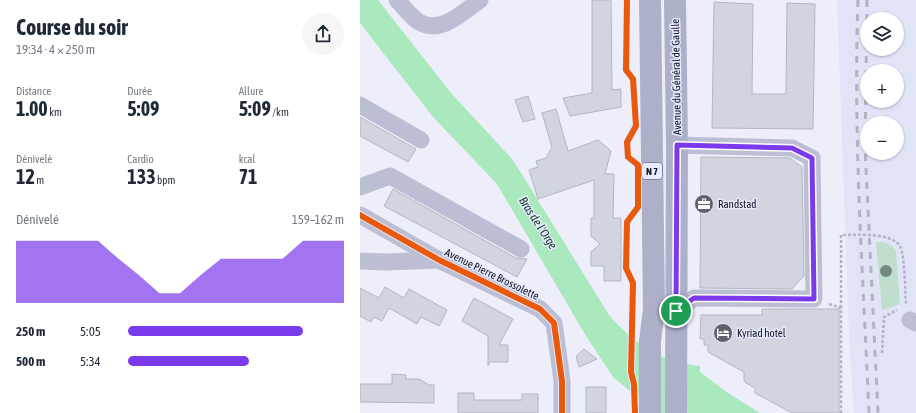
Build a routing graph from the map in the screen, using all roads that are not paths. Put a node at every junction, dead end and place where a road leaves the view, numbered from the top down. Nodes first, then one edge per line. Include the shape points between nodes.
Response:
1 (397, 0) edge
2 (480, 0) edge
3 (650, 0) edge
4 (675, 0) edge
5 (360, 105) edge
6 (421, 140) dead end
7 (677, 145) junction
8 (360, 188) edge
9 (360, 215) edge
10 (521, 249) dead end
11 (439, 260) junction
12 (360, 261) edge
13 (654, 309) junction
14 (676, 311) junction
15 (562, 413) edge
16 (650, 413) edge
17 (676, 413) edge

1 - 2 street via 419,22 433,26 449,22
3 - 13 main road, N 7
4 - 7 main road, Avenue du Général de Gaulle / N 7
5 - 6 street
7 - 14 main road, Avenue du Général de Gaulle / N 7
7 - 14 street via 792,148 812,158 814,299 782,304 694,298
8 - 10 street via 390,176
9 - 11 street, Avenue Pierre Brossolette
11 - 12 street
11 - 15 street, Avenue Pierre Brossolette via 540,309 554,322 562,381
13 - 14 street
13 - 16 main road, N 7 via 650,341
14 - 17 main road, Avenue du Général de Gaulle / N 7

